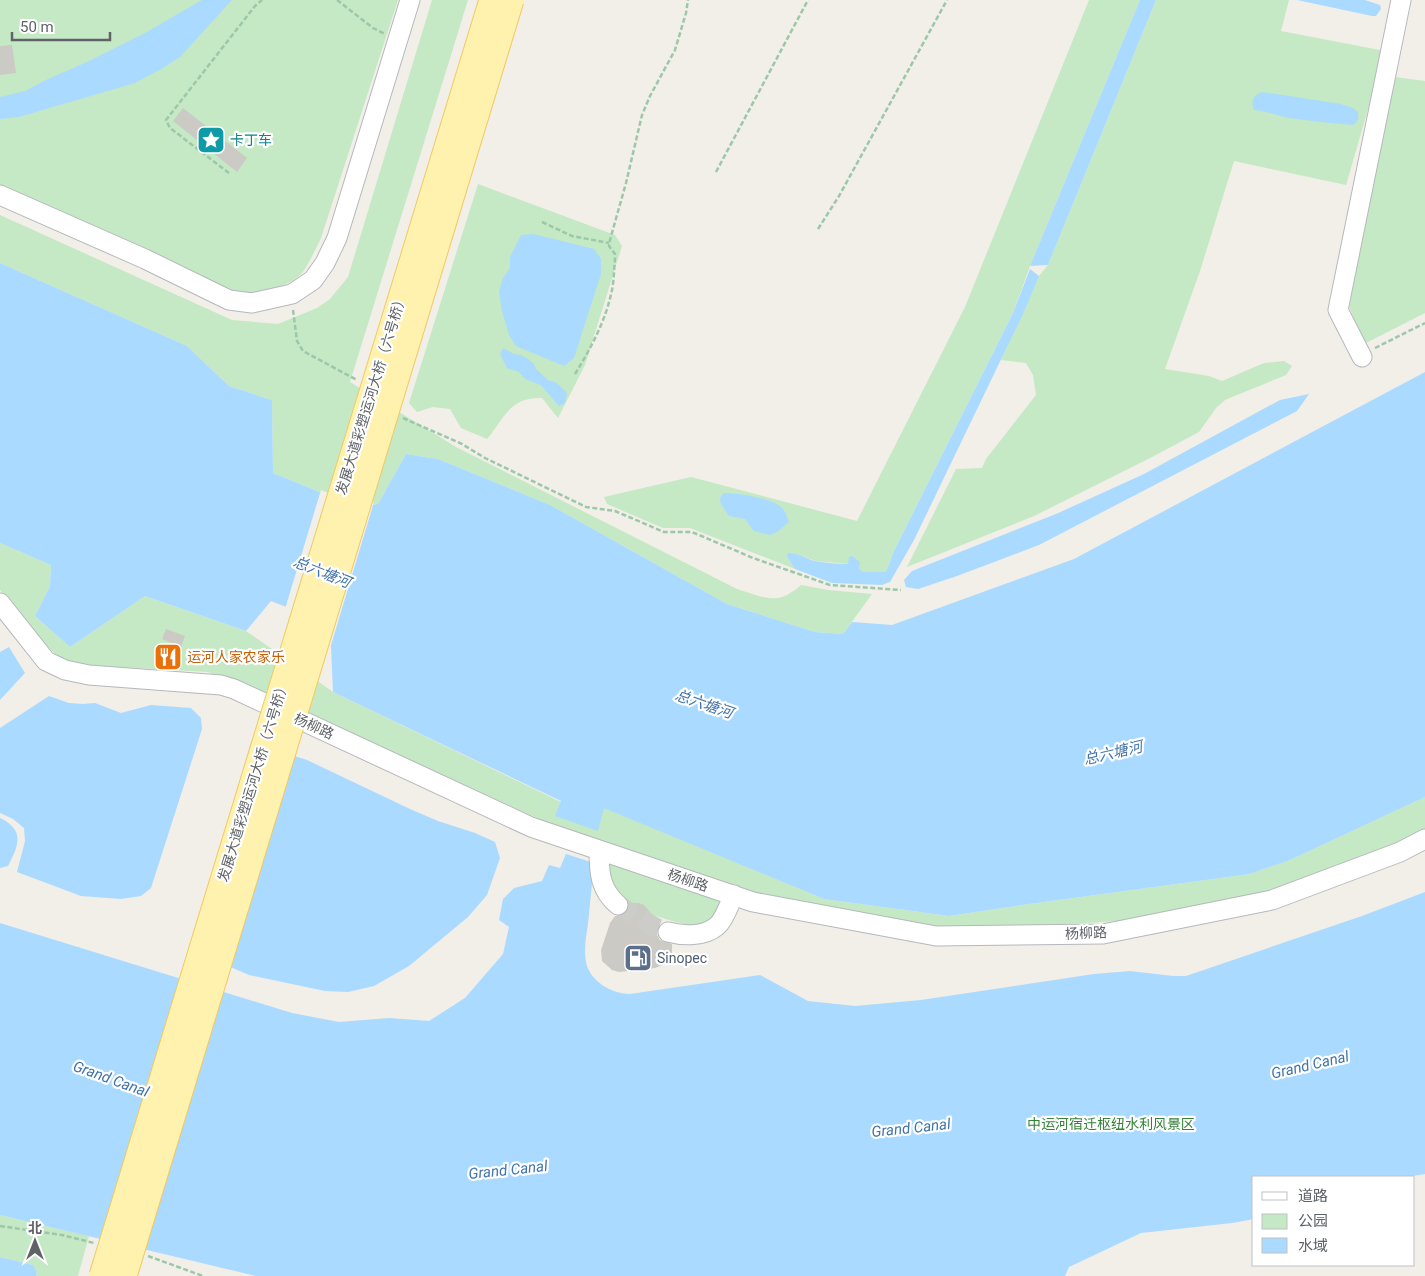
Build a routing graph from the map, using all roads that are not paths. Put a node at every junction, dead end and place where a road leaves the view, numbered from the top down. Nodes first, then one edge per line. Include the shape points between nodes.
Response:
1 (410, 0) edge
2 (492, 0) edge
3 (511, 0) edge
4 (1401, 0) edge
5 (0, 195) edge
6 (1362, 357) road end
7 (0, 603) edge
8 (1425, 839) edge
9 (599, 850) junction
10 (734, 895) junction
11 (618, 905) tunnel mouth
12 (668, 932) tunnel mouth
13 (102, 1276) edge
14 (124, 1276) edge

1 - 5 street via 336,238 314,280 292,294 252,303 228,300 145,258
2 - 13 main road, 发展大道彩塑运河大桥（六号桥）, bridge
3 - 14 main road, 发展大道彩塑运河大桥（六号桥）, bridge
4 - 6 street via 1338,310
7 - 9 street, 杨柳路 via 46,661 55,666 89,675 234,689 531,827
8 - 10 street, 杨柳路 via 1400,852 1272,900 1103,934 936,936 753,902
9 - 10 street, 杨柳路
9 - 11 street via 602,882
10 - 12 street via 717,926 700,934

